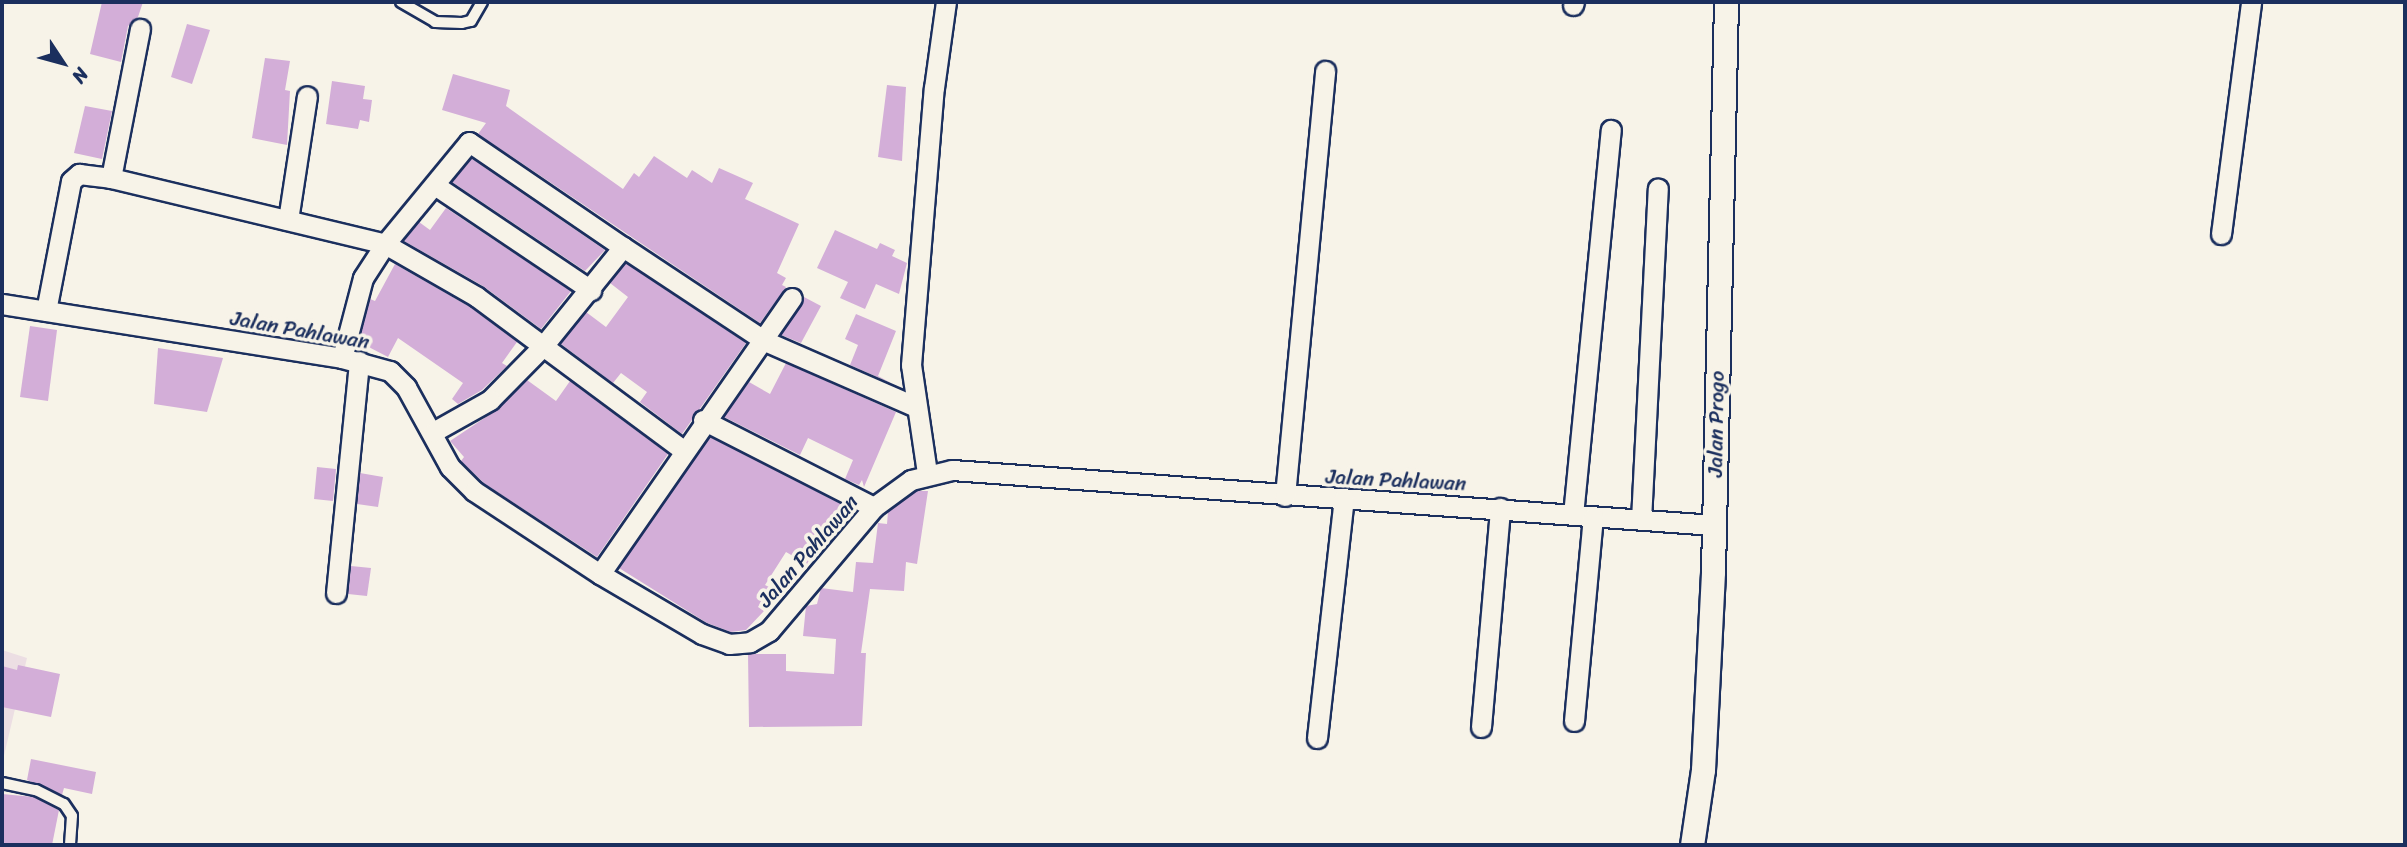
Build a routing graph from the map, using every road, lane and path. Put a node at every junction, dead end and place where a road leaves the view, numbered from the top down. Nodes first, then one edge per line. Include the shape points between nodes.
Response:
1 (401, 2) edge
2 (482, 2) edge
3 (946, 2) edge
4 (1726, 2) edge
5 (2250, 2) edge
6 (141, 29) dead end
7 (1325, 71) dead end
8 (307, 96) dead end
9 (1611, 130) dead end
10 (111, 178) junction
11 (436, 186) junction
12 (1658, 188) dead end
13 (288, 220) junction
14 (2221, 234) dead end
15 (385, 244) junction
16 (623, 247) junction
17 (591, 290) junction
18 (792, 298) dead end
19 (2, 304) edge
20 (46, 312) junction
21 (765, 341) junction
22 (544, 345) junction
23 (351, 359) junction
24 (914, 406) junction
25 (703, 421) junction
26 (433, 432) junction
27 (683, 450) junction
28 (927, 473) junction
29 (1285, 496) junction
30 (1344, 499) junction
31 (874, 507) junction
32 (1500, 508) junction
33 (1583, 516) junction
34 (1641, 520) junction
35 (1713, 525) junction
36 (600, 574) junction
37 (336, 593) dead end
38 (1574, 721) dead end
39 (1481, 727) dead end
40 (1317, 738) dead end
41 (2, 783) edge
42 (70, 845) edge
43 (1692, 845) edge

1 - 2 lane via 435,22 462,23 471,21
3 - 24 street via 934,88 911,365
4 - 35 street, Jalan Progo
5 - 14 street
6 - 10 street
7 - 29 street
8 - 13 street
9 - 33 street
10 - 13 street
10 - 20 street via 79,174 71,181
11 - 15 street
11 - 16 street via 472,142
11 - 17 street
12 - 34 street
13 - 15 street
15 - 22 street via 477,297
15 - 23 street via 363,278
16 - 17 street
16 - 21 street
17 - 22 street
18 - 21 street
19 - 20 street, Jalan Pahlawan
20 - 23 street, Jalan Pahlawan
21 - 24 street
21 - 25 street
22 - 26 street via 490,400
22 - 27 street
23 - 26 street, Jalan Pahlawan via 401,380
23 - 37 street
24 - 28 street
25 - 27 street
25 - 31 street
26 - 36 street, Jalan Pahlawan via 450,467 474,492
27 - 36 street
28 - 29 street, Jalan Pahlawan via 952,470
28 - 31 street, Jalan Pahlawan
29 - 30 street, Jalan Pahlawan
30 - 32 street, Jalan Pahlawan
30 - 40 street
31 - 36 street, Jalan Pahlawan via 769,631 750,642 729,644 710,638
32 - 33 street, Jalan Pahlawan
32 - 39 street
33 - 34 street, Jalan Pahlawan
33 - 38 street
34 - 35 street, Jalan Pahlawan
35 - 43 street, Jalan Progo via 1703,770
41 - 42 lane via 36,790 64,804 72,816

